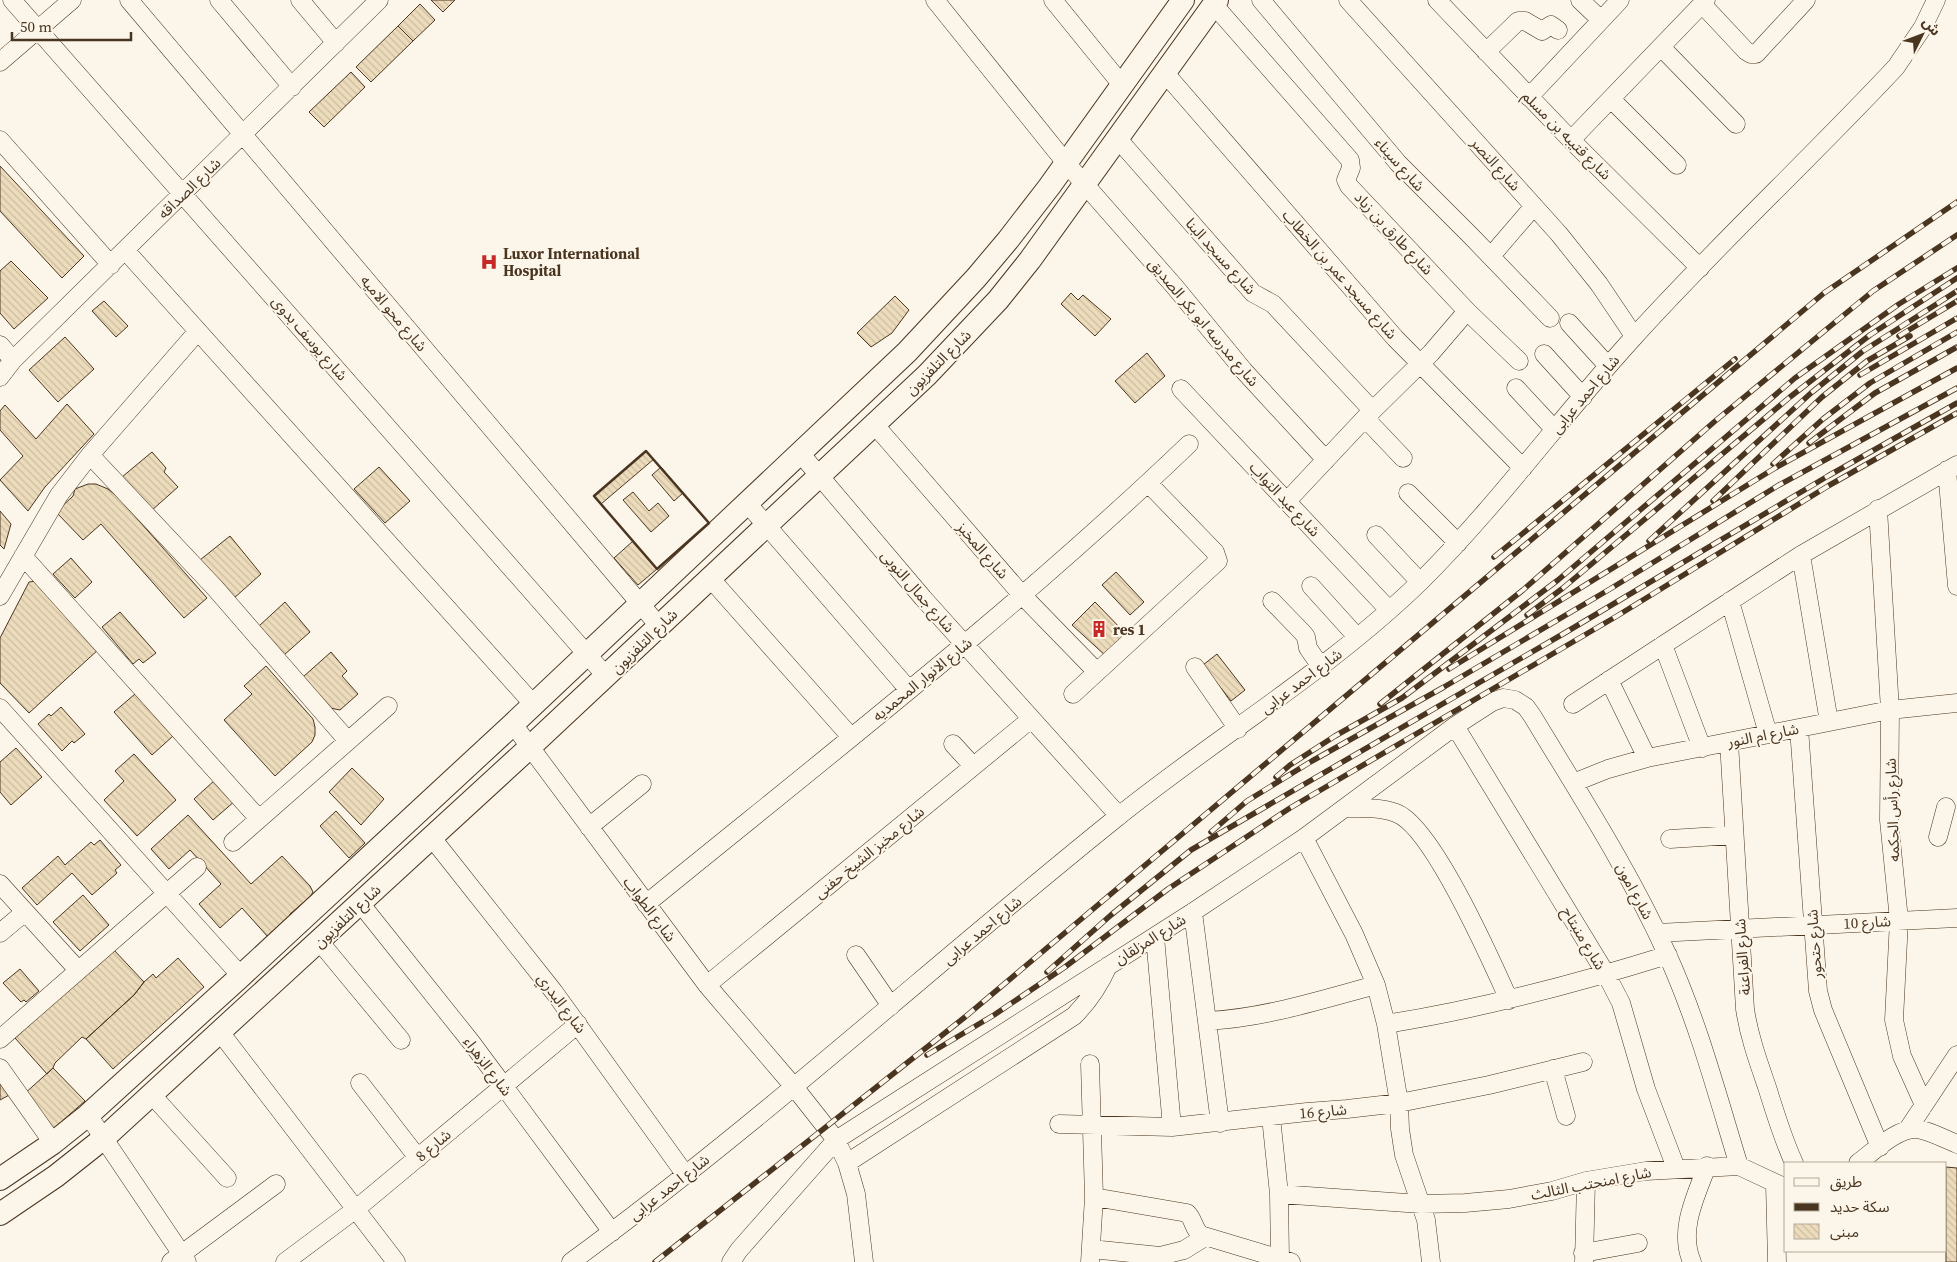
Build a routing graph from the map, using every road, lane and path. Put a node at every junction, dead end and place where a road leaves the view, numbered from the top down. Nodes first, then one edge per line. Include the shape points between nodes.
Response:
1 (12, 0) edge
2 (72, 0) edge
3 (130, 0) edge
4 (219, 0) edge
5 (300, 0) edge
6 (379, 0) edge
7 (935, 0) edge
8 (1053, 0) edge
9 (1261, 0) edge
10 (1348, 0) edge
11 (1437, 0) edge
12 (1580, 0) edge
13 (1620, 0) edge
14 (1806, 0) edge
15 (1936, 0) edge
16 (1215, 2) edge
17 (1704, 2) edge
18 (1175, 4) edge
19 (1601, 20) junction
20 (38, 30) junction
21 (1558, 30) dead end
22 (336, 43) junction
23 (1661, 47) junction
24 (1486, 52) junction
25 (0, 62) edge
26 (1164, 72) junction
27 (1122, 84) junction
28 (292, 87) junction
29 (1529, 97) junction
30 (1612, 99) junction
31 (1736, 124) dead end
32 (243, 135) junction
33 (1084, 137) junction
34 (1117, 138) junction
35 (0, 140) edge
36 (1571, 140) junction
37 (1103, 157) junction
38 (1066, 162) junction
39 (1676, 165) dead end
40 (1085, 183) junction
41 (183, 193) junction
42 (1534, 206) junction
43 (125, 250) junction
44 (1491, 256) junction
45 (110, 265) junction
46 (1700, 268) junction
47 (1467, 311) junction
48 (1550, 318) dead end
49 (1568, 323) dead end
50 (198, 331) junction
51 (1634, 336) junction
52 (0, 345) edge
53 (907, 352) junction
54 (1544, 354) dead end
55 (13, 360) junction
56 (1519, 361) dead end
57 (1420, 364) junction
58 (1608, 366) junction
59 (927, 375) junction
60 (0, 377) edge
61 (1516, 388) dead end
62 (1181, 389) dead end
63 (1583, 397) junction
64 (1369, 414) junction
65 (874, 424) junction
66 (1555, 430) junction
67 (1189, 444) dead end
68 (800, 453) junction
69 (90, 455) junction
70 (1403, 458) dead end
71 (1326, 460) junction
72 (1523, 468) junction
73 (1952, 468) edge
74 (819, 475) junction
75 (1148, 483) junction
76 (1408, 494) dead end
77 (1287, 501) junction
78 (747, 503) junction
79 (1878, 510) junction
80 (766, 525) junction
81 (1376, 535) dead end
82 (1458, 543) junction
83 (1801, 555) junction
84 (23, 556) junction
85 (710, 578) junction
86 (1420, 582) junction
87 (1311, 586) dead end
88 (1957, 586) edge
89 (1022, 595) junction
90 (0, 596) edge
91 (1272, 601) dead end
92 (1730, 601) junction
93 (640, 604) junction
94 (1389, 610) junction
95 (659, 626) junction
96 (1357, 637) junction
97 (964, 644) junction
98 (1663, 645) junction
99 (587, 654) junction
100 (1195, 667) dead end
101 (1321, 667) junction
102 (1097, 672) junction
103 (606, 676) junction
104 (1609, 680) junction
105 (908, 690) junction
106 (1073, 694) dead end
107 (1957, 703) edge
108 (1573, 704) dead end
109 (534, 705) junction
110 (388, 706) dead end
111 (0, 708) edge
112 (1890, 710) junction
113 (1031, 719) junction
114 (1829, 722) junction
115 (513, 724) junction
116 (1455, 726) junction
117 (1238, 728) junction
118 (1798, 728) junction
119 (1768, 734) junction
120 (850, 737) junction
121 (348, 741) junction
122 (1729, 742) junction
123 (953, 744) dead end
124 (530, 747) junction
125 (1702, 748) junction
126 (1647, 758) junction
127 (973, 766) junction
128 (1573, 783) junction
129 (642, 784) dead end
130 (1945, 806) edge
131 (1346, 808) junction
132 (1119, 816) junction
133 (259, 819) junction
134 (589, 827) junction
135 (1734, 835) junction
136 (1938, 837) dead end
137 (432, 838) junction
138 (1304, 838) junction
139 (1670, 839) dead end
140 (233, 842) dead end
141 (197, 868) dead end
142 (0, 884) edge
143 (166, 893) junction
144 (360, 903) junction
145 (646, 904) junction
146 (25, 912) junction
147 (1193, 912) junction
148 (1957, 918) edge
149 (1899, 920) junction
150 (1813, 924) junction
151 (1740, 927) junction
152 (1657, 932) junction
153 (0, 933) edge
154 (1154, 937) junction
155 (319, 941) junction
156 (856, 955) dead end
157 (1668, 955) junction
158 (1108, 966) junction
159 (78, 970) junction
160 (1606, 974) junction
161 (241, 976) junction
162 (706, 985) junction
163 (1376, 985) junction
164 (1509, 1000) junction
165 (891, 1006) junction
166 (1207, 1021) junction
167 (578, 1024) junction
168 (1386, 1024) junction
169 (220, 1032) junction
170 (0, 1039) edge
171 (401, 1040) dead end
172 (1957, 1055) edge
173 (1583, 1062) dead end
174 (1090, 1064) dead end
175 (0, 1068) edge
176 (1553, 1069) junction
177 (360, 1083) dead end
178 (503, 1086) junction
179 (794, 1088) junction
180 (152, 1095) junction
181 (1400, 1103) junction
182 (1924, 1105) junction
183 (88, 1115) junction
184 (1271, 1116) junction
185 (1566, 1116) dead end
186 (1220, 1123) junction
187 (1060, 1124) dead end
188 (1093, 1125) junction
189 (1172, 1127) junction
190 (1908, 1130) junction
191 (104, 1138) junction
192 (836, 1140) junction
193 (53, 1144) junction
194 (1957, 1144) edge
195 (1880, 1147) junction
196 (418, 1158) junction
197 (1794, 1162) edge
198 (1859, 1162) edge
199 (847, 1164) junction
200 (1707, 1166) junction
201 (1739, 1166) junction
202 (1676, 1168) junction
203 (685, 1174) junction
204 (8, 1175) edge
205 (227, 1178) dead end
206 (1586, 1181) junction
207 (276, 1184) dead end
208 (1780, 1186) edge
209 (32, 1194) junction
210 (1279, 1194) junction
211 (1094, 1197) junction
212 (1421, 1204) junction
213 (356, 1209) junction
214 (0, 1214) edge
215 (612, 1232) junction
216 (1205, 1237) junction
217 (1638, 1243) dead end
218 (1090, 1256) edge
219 (1584, 1257) edge
220 (180, 1259) edge
221 (1285, 1261) edge
222 (285, 1262) edge
223 (396, 1262) edge
224 (571, 1262) edge
225 (731, 1262) edge
226 (864, 1262) edge
227 (1431, 1262) edge
228 (1692, 1262) edge
229 (1777, 1262) edge

1 - 20 street, شارع يوسف بدوى
2 - 20 street
3 - 32 street, شارع محو الاميه
4 - 28 street
5 - 22 street
6 - 22 street, شارع الصداقه
7 - 38 street, شارع مدرسه ابو بكر الصديق
8 - 27 street
9 - 44 street, شارع سيناء via 1398,163
10 - 42 street, شارع النصر
11 - 24 street, شارع قتيبه بن مسلم
12 - 19 street
13 - 19 street
14 - 17 street via 1756,54 1746,51
15 - 46 street, شارع احمد عرابى via 1923,27 1896,67
16 - 26 main road, شارع التلفزيون
16 - 47 street, شارع طارق بن زياد via 1350,160 1351,168 1346,180 1349,186
17 - 23 street
18 - 27 main road, شارع التلفزيون
19 - 29 street
20 - 25 street
20 - 41 street, شارع يوسف بدوى
21 - 24 street via 1551,25 1542,31 1525,21 1518,21
22 - 28 street, شارع الصداقه
23 - 30 street
23 - 31 street
24 - 29 street, شارع قتيبه بن مسلم
26 - 34 main road, شارع التلفزيون
26 - 57 street, شارع مسجد عمر بن الخطاب
27 - 33 main road, شارع التلفزيون
28 - 32 street, شارع الصداقه
29 - 36 street, شارع قتيبه بن مسلم
30 - 36 street
30 - 39 street
32 - 41 street, شارع الصداقه
32 - 93 street, شارع محو الاميه
33 - 37 main road
33 - 38 main road, شارع التلفزيون
34 - 37 main road, شارع التلفزيون
34 - 64 street, شارع مسجد البنا via 1253,293 1272,304
35 - 45 street
36 - 46 street, شارع قتيبه بن مسلم
37 - 40 main road, شارع التلفزيون
38 - 40 street, شارع مدرسه ابو بكر الصديق
38 - 53 main road, شارع التلفزيون via 997,253
40 - 59 main road, شارع التلفزيون via 998,300
40 - 71 street, شارع مدرسه ابو بكر الصديق via 1244,371
41 - 43 street, شارع الصداقه
41 - 99 street, شارع يوسف بدوى
42 - 44 street
42 - 51 street, شارع النصر via 1575,253
43 - 45 street, شارع الصداقه
43 - 50 street
44 - 48 street, شارع سيناء
45 - 55 street, شارع الصداقه
46 - 51 street, شارع احمد عرابى
47 - 56 street, شارع طارق بن زياد
47 - 57 street
49 - 58 street
50 - 69 street
50 - 109 street
51 - 58 street, شارع احمد عرابى
52 - 55 street
53 - 59 main road
53 - 68 main road, شارع التلفزيون
54 - 63 street
55 - 60 street, شارع الصداقه
57 - 64 street
57 - 72 street, شارع مسجد عمر بن الخطاب
58 - 63 street, شارع احمد عرابى
59 - 65 main road, شارع التلفزيون
61 - 66 street
62 - 77 street, شارع عبد التواب
63 - 66 street, شارع احمد عرابى
64 - 70 street, شارع مسجد البنا
64 - 71 street
65 - 74 main road, شارع التلفزيون
65 - 89 street, شارع المخبز
66 - 72 street, شارع احمد عرابى
67 - 75 street, شارع الانوار المحمديه
68 - 74 street, شارع جمال النوبى
68 - 78 main road, شارع التلفزيون
69 - 84 street via 59,495
69 - 121 street via 214,588
71 - 77 street
72 - 82 street, شارع احمد عرابى
73 - 79 street
73 - 88 street
74 - 80 main road, شارع التلفزيون
74 - 97 street, شارع جمال النوبى
75 - 89 street, شارع الانوار المحمديه
75 - 102 street via 1215,552 1218,561
76 - 82 street
77 - 94 street, شارع عبد التواب
78 - 80 street
78 - 93 main road, شارع التلفزيون
79 - 83 street
79 - 112 street, شارع رأس الحكمه
80 - 85 main road, شارع التلفزيون
80 - 105 street
81 - 86 street
82 - 86 street, شارع احمد عرابى
83 - 92 street
83 - 114 street
84 - 90 street
84 - 133 street
85 - 95 main road, شارع التلفزيون
85 - 120 street
86 - 94 street, شارع احمد عرابى
87 - 96 street
89 - 97 street, شارع الانوار المحمديه
89 - 102 street, شارع المخبز
91 - 101 street via 1306,637 1310,653
92 - 98 street
92 - 119 street
93 - 95 street, شارع محو الاميه
93 - 99 main road, شارع التلفزيون
94 - 96 street, شارع احمد عرابى
95 - 103 main road, شارع التلفزيون
96 - 101 street, شارع احمد عرابى
97 - 105 street, شارع الانوار المحمديه
97 - 113 street, شارع جمال النوبى
98 - 104 street
98 - 125 street
99 - 103 street, شارع يوسف بدوى
99 - 109 main road, شارع التلفزيون
100 - 117 street
101 - 117 street, شارع احمد عرابى
102 - 106 street
103 - 124 main road, شارع التلفزيون
104 - 108 street
104 - 126 street
105 - 120 street, شارع الانوار المحمديه
107 - 112 street, شارع ام النور
109 - 115 main road, شارع التلفزيون
110 - 121 street
111 - 143 street
112 - 114 street, شارع ام النور
112 - 149 street, شارع رأس الحكمه via 1889,820
113 - 127 street, شارع مخبز الشيخ حفنى
113 - 132 street, شارع جمال النوبى
114 - 118 street, شارع ام النور
115 - 124 street, شارع الطواب
115 - 161 main road, شارع التلفزيون
116 - 128 street, شارع امون via 1492,702 1503,698 1515,700 1533,717
116 - 131 street, شارع المزلقان
116 - 160 street, شارع منبتاح
117 - 132 street, شارع احمد عرابى
118 - 119 street, شارع ام النور
118 - 150 street, شارع حتحور
119 - 122 street, شارع ام النور
120 - 145 street, شارع الانوار المحمديه
121 - 133 street
122 - 125 street, شارع ام النور
122 - 135 street, شارع الفراعنة
123 - 127 street
124 - 134 street, شارع الطواب
124 - 137 main road, شارع التلفزيون
125 - 126 street, شارع ام النور
126 - 128 street, شارع ام النور
127 - 162 street, شارع مخبز الشيخ حفنى
128 - 152 street, شارع امون
129 - 134 street
130 - 136 street
131 - 138 street, شارع المزلقان
131 - 164 street via 1396,813 1412,824 1471,918
132 - 165 street, شارع احمد عرابى
133 - 140 street
134 - 145 street, شارع الطواب
135 - 139 street
135 - 151 street, شارع الفراعنة
137 - 144 main road, شارع التلفزيون
137 - 167 street, شارع البدري
138 - 147 street, شارع المزلقان
138 - 163 street via 1354,934
141 - 143 street
142 - 146 street
143 - 159 street
143 - 161 street
144 - 155 main road, شارع التلفزيون
144 - 178 street, شارع الزهراء
145 - 162 street, شارع الطواب
146 - 153 street
146 - 159 street
147 - 154 street, شارع المزلقان
147 - 166 street
148 - 149 street, شارع 10
149 - 150 street, شارع 10
149 - 182 street, شارع رأس الحكمه via 1896,1029 1902,1056
150 - 151 street, شارع 10
150 - 195 street, شارع حتحور via 1815,972 1823,1010
151 - 152 street, شارع 10
151 - 197 street, شارع الفراعنة via 1749,1032
152 - 157 street, شارع امون
154 - 158 street, شارع المزلقان
154 - 189 street
155 - 169 main road, شارع التلفزيون
155 - 171 street
156 - 165 street
157 - 160 street
157 - 201 street, شارع امون via 1688,1003
158 - 192 street, شارع المزلقان
158 - 199 street via 1100,985 1074,1016
159 - 170 street
160 - 164 street
160 - 202 street, شارع منبتاح via 1621,1003 1646,1089
161 - 183 main road, شارع التلفزيون
162 - 179 street, شارع الطواب
163 - 166 street via 1278,1012
163 - 168 street
164 - 168 street
165 - 179 street, شارع احمد عرابى
166 - 186 street
167 - 178 street, شارع 8
167 - 203 street, شارع البدري
168 - 181 street
169 - 180 main road, شارع التلفزيون
169 - 213 street
172 - 182 street
173 - 176 street, شارع 16
174 - 188 street
175 - 193 street
176 - 181 street, شارع 16
176 - 185 street
177 - 196 street
178 - 196 street, شارع 8
178 - 215 street, شارع الزهراء
179 - 192 street, شارع الطواب
179 - 203 street, شارع احمد عرابى
180 - 191 main road, شارع التلفزيون
180 - 205 street
181 - 184 street, شارع 16
181 - 212 street via 1404,1155
182 - 190 street
183 - 191 street
183 - 193 main road, شارع التلفزيون
184 - 186 street, شارع 16
184 - 210 street
186 - 189 street, شارع 16
187 - 188 street, شارع 16
188 - 189 street, شارع 16
188 - 211 street
190 - 194 street via 1917,1129
190 - 195 street via 1898,1133
191 - 209 main road, شارع التلفزيون
191 - 220 street
192 - 199 street, شارع الطواب
192 - 225 street, شارع المزلقان
193 - 204 main road, شارع التلفزيون
195 - 198 street
196 - 213 street, شارع 8
199 - 226 street, شارع الطواب via 856,1194
200 - 201 street, شارع امنحتب الثالث
200 - 202 street, شارع امنحتب الثالث
200 - 228 street via 1689,1216 1686,1236
201 - 208 street, شارع امنحتب الثالث
202 - 206 street, شارع امنحتب الثالث
203 - 215 street, شارع احمد عرابى
204 - 209 main road
206 - 212 street, شارع امنحتب الثالث via 1508,1199 1465,1204
206 - 219 street
207 - 220 street
208 - 229 street
209 - 214 main road, شارع التلفزيون
210 - 212 street, شارع امنحتب الثالث
210 - 221 street
211 - 216 street via 1187,1213 1197,1232
211 - 218 street
212 - 227 street
213 - 222 street, شارع 8
213 - 223 street
215 - 224 street, شارع احمد عرابى
216 - 218 street via 1184,1250 1160,1256
216 - 221 street
217 - 219 street

